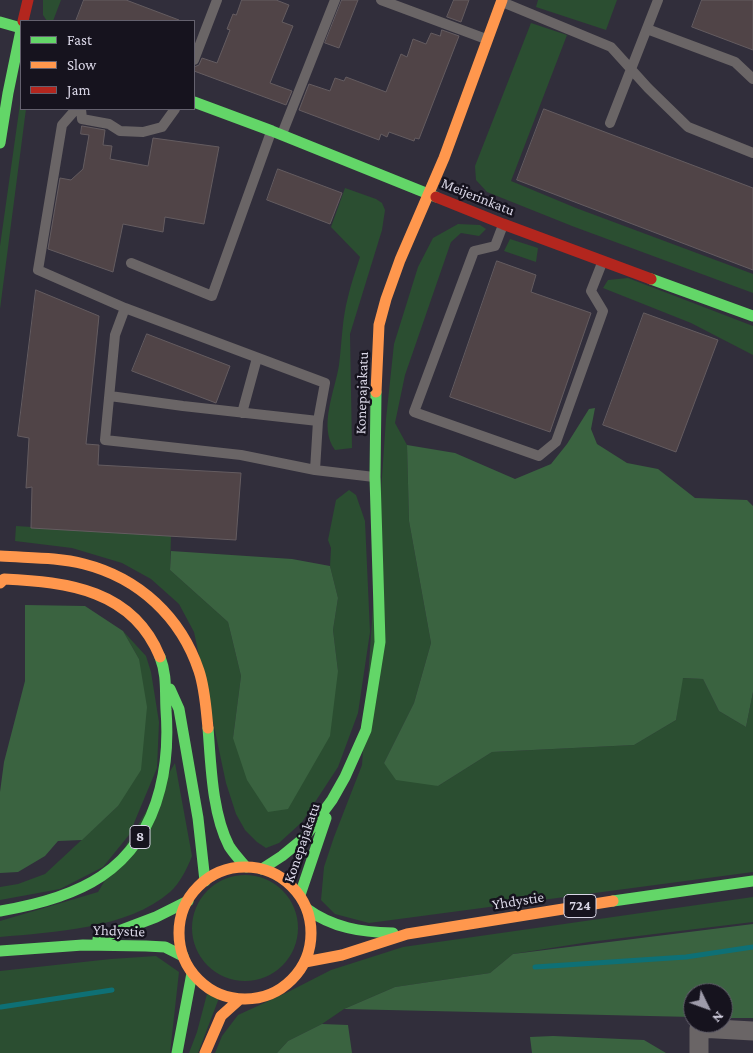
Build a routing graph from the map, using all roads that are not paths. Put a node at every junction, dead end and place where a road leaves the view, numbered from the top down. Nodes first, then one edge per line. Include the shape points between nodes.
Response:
1 (28, 0) edge
2 (217, 0) edge
3 (334, 0) edge
4 (381, 0) edge
5 (658, 0) edge
6 (501, 1) edge
7 (23, 20) edge
8 (0, 22) edge
9 (20, 29) edge
10 (647, 29) junction
11 (20, 33) edge
12 (487, 39) junction
13 (15, 54) edge
14 (195, 57) edge
15 (631, 70) junction
16 (753, 79) edge
17 (195, 102) edge
18 (75, 110) edge
19 (81, 110) edge
20 (174, 110) edge
21 (610, 123) dead end
22 (276, 133) junction
23 (0, 143) edge
24 (753, 152) edge
25 (429, 194) junction
26 (504, 224) junction
27 (603, 261) junction
28 (130, 263) dead end
29 (125, 308) junction
30 (753, 316) edge
31 (256, 358) junction
32 (110, 396) junction
33 (242, 413) junction
34 (318, 421) junction
35 (315, 470) junction
36 (375, 477) junction
37 (0, 556) edge
38 (1, 580) edge
39 (166, 678) junction
40 (332, 800) junction
41 (246, 867) junction
42 (262, 869) junction
43 (205, 881) junction
44 (753, 881) edge
45 (300, 895) junction
46 (188, 901) junction
47 (307, 909) junction
48 (0, 911) edge
49 (406, 934) junction
50 (83, 944) junction
51 (0, 951) edge
52 (183, 956) junction
53 (305, 962) junction
54 (192, 973) junction
55 (240, 999) junction
56 (753, 1031) edge
57 (177, 1053) edge
58 (204, 1053) edge
59 (699, 1053) edge

1 - 7 main road
2 - 14 lane
3 - 22 lane
4 - 12 lane
5 - 10 lane
6 - 12 main road, Konepajakatu
6 - 15 lane via 612,47
8 - 9 main road
10 - 15 lane
10 - 16 lane via 735,62
11 - 13 main road
12 - 25 main road, Konepajakatu
13 - 23 main road
15 - 21 lane
15 - 24 lane via 688,127
17 - 22 main road, Meijerinkatu
18 - 29 lane via 62,125 38,270
19 - 20 lane via 82,119 109,124 120,131 143,132 162,127
22 - 25 main road, Meijerinkatu
22 - 28 lane via 212,296
25 - 26 main road, Meijerinkatu
25 - 36 main road, Konepajakatu via 400,260 379,325
26 - 27 main road, Meijerinkatu
26 - 27 lane via 495,246 474,251 414,412 539,456 556,442 603,311 591,291
27 - 30 main road, Meijerinkatu
29 - 31 lane
29 - 32 lane via 115,335
31 - 33 lane
31 - 34 lane via 324,384
32 - 33 lane
32 - 35 lane via 106,440 241,455
33 - 34 lane
34 - 35 lane
35 - 36 lane
36 - 40 main road, Konepajakatu via 380,642 366,730
37 - 41 main road via 82,563 102,569 125,578 173,618 198,672 219,817 229,845
38 - 39 main road, 8 via 34,580 83,589 118,604 155,645
39 - 43 main road via 179,709
39 - 48 main road, 8 via 168,733 161,786 150,820 129,853 106,874 77,892 29,907
40 - 42 main road, Konepajakatu via 304,838
40 - 45 main road, Konepajakatu
41 - 42 main road
41 - 43 main road via 224,870
42 - 45 main road via 283,879
43 - 46 main road
44 - 49 main road, Yhdystie / 724
45 - 47 main road
46 - 50 main road, Yhdystie via 156,917
46 - 52 main road via 180,925
47 - 49 main road, Yhdystie / 724 via 318,919 342,928
47 - 53 main road via 312,936
49 - 53 main road, Yhdystie / 724
50 - 51 main road, Yhdystie
50 - 52 main road, Yhdystie via 165,947
52 - 54 main road
53 - 55 main road via 285,987 256,999
54 - 55 main road via 205,986 222,995
54 - 57 main road
55 - 58 main road via 221,1016
56 - 59 street via 699,1028

